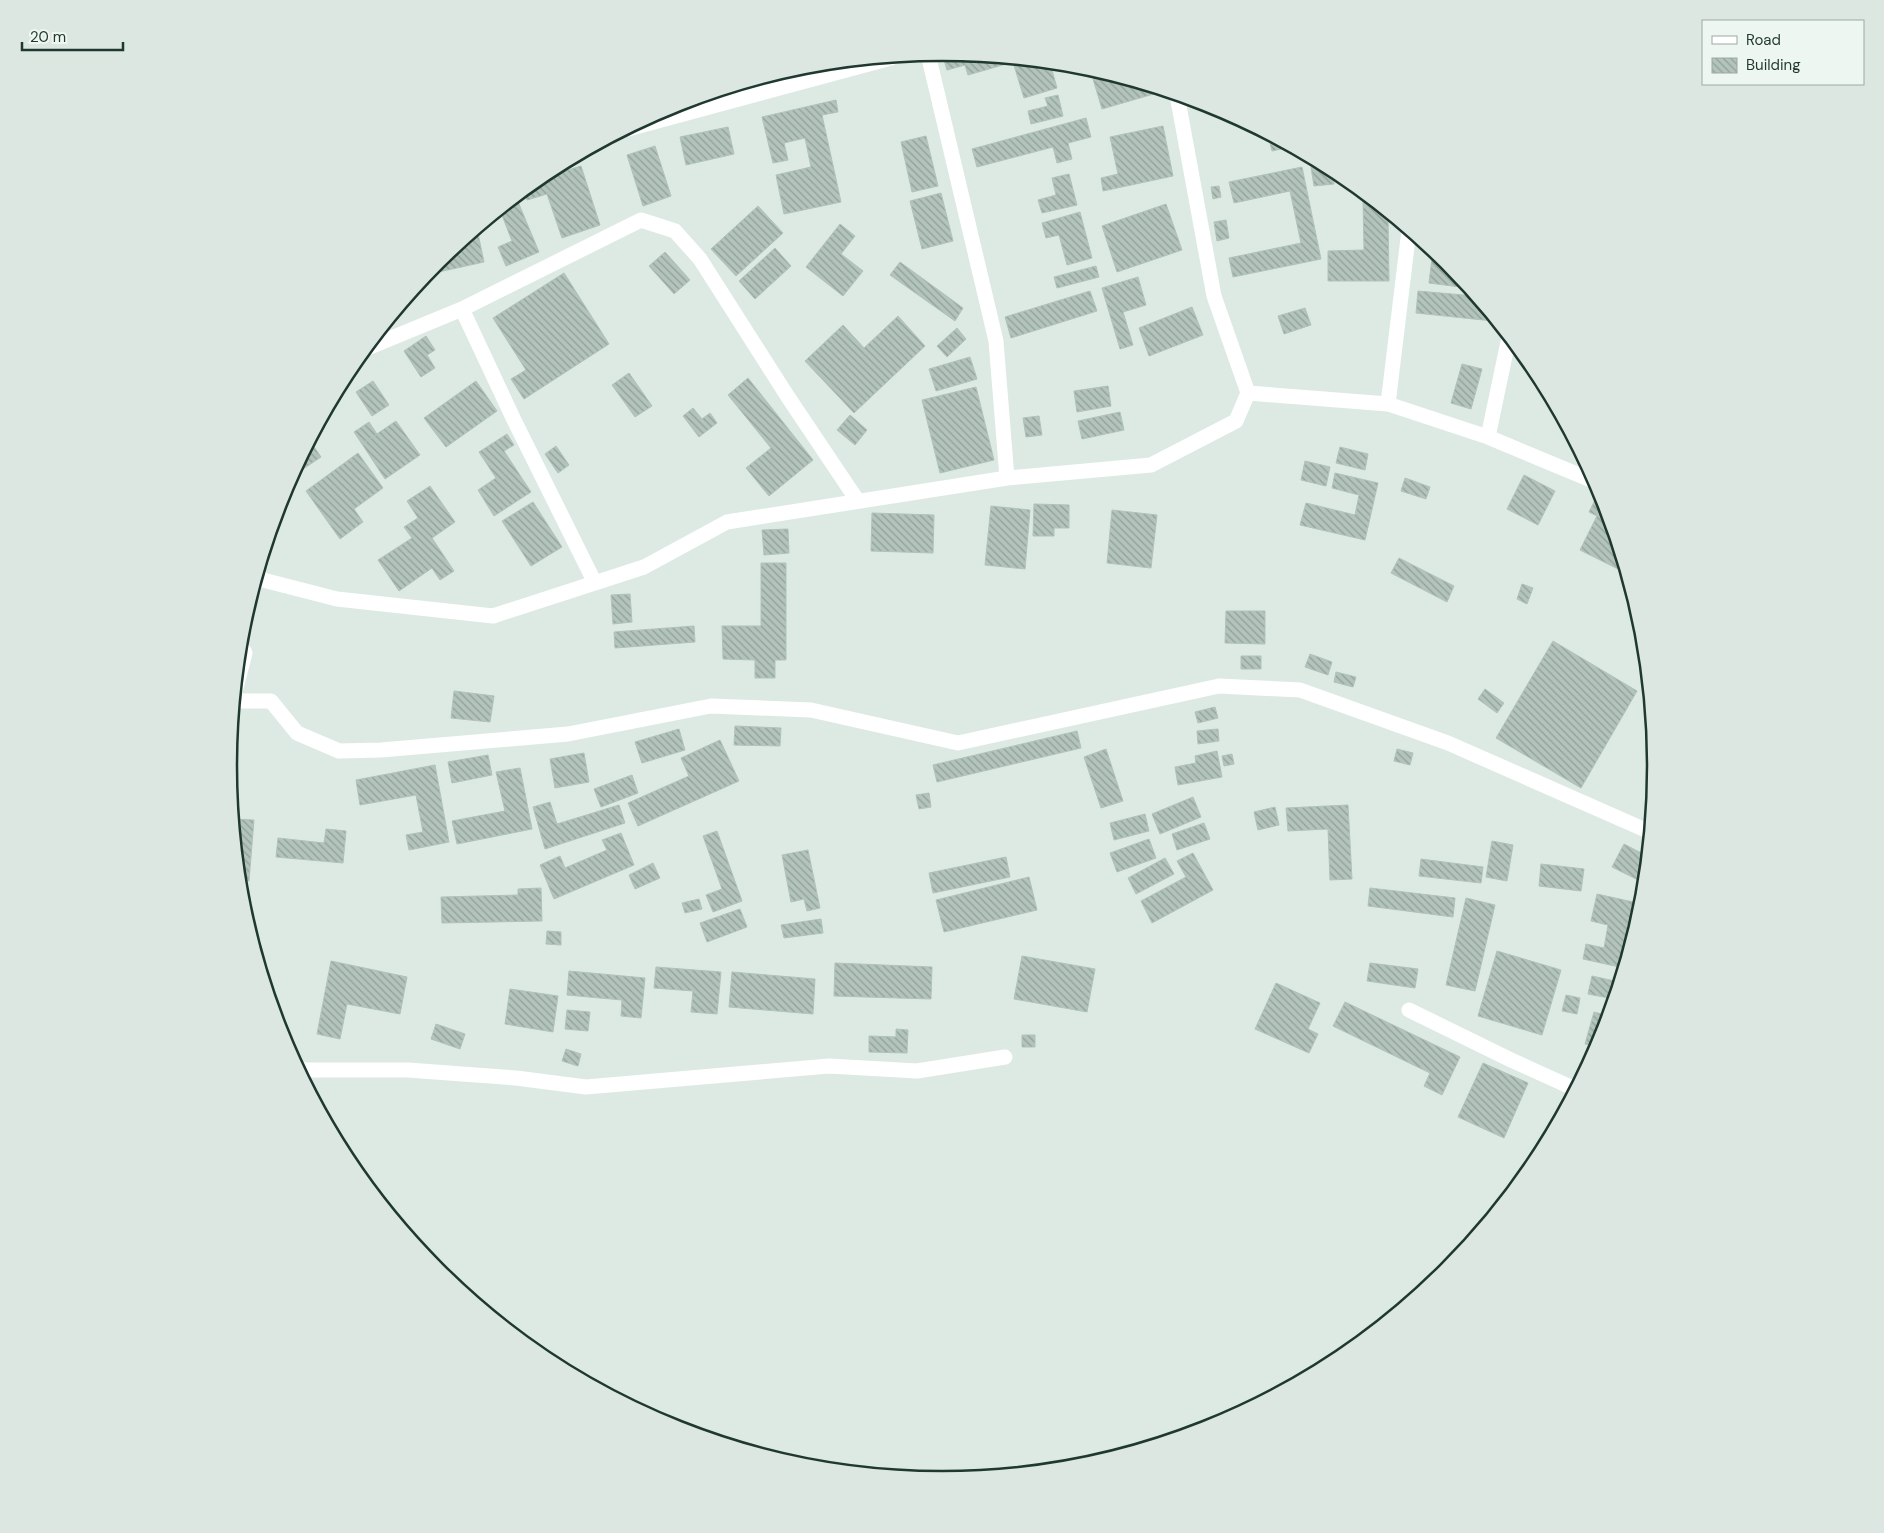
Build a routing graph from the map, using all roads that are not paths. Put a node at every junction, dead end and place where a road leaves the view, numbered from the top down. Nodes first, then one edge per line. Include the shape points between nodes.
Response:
1 (930, 62) edge
2 (855, 67) edge
3 (710, 101) edge
4 (1178, 102) edge
5 (1408, 237) edge
6 (462, 309) junction
7 (377, 344) edge
8 (1507, 345) edge
9 (1248, 393) junction
10 (1388, 404) junction
11 (1488, 437) junction
12 (1585, 477) edge
13 (1007, 478) junction
14 (857, 500) junction
15 (262, 579) edge
16 (594, 581) junction
17 (240, 701) edge
18 (1644, 829) edge
19 (1409, 1010) dead end
20 (1005, 1057) dead end
21 (305, 1070) edge
22 (1570, 1087) edge

1 - 13 street via 996,341
2 - 3 street
4 - 9 street via 1214,296
5 - 10 street
6 - 7 street
6 - 14 street via 641,220 674,231 700,259
6 - 16 street
8 - 11 street
9 - 10 street
9 - 13 street via 1236,421 1151,465
10 - 11 street
11 - 12 street
13 - 14 street
14 - 16 street via 726,522 644,567
15 - 16 street via 336,599 492,616
17 - 18 street via 271,701 297,733 339,751 356,751 568,734 711,706 812,710 958,743 1218,686 1300,690 1448,743
19 - 22 street
20 - 21 street via 917,1071 829,1066 586,1087 408,1070

